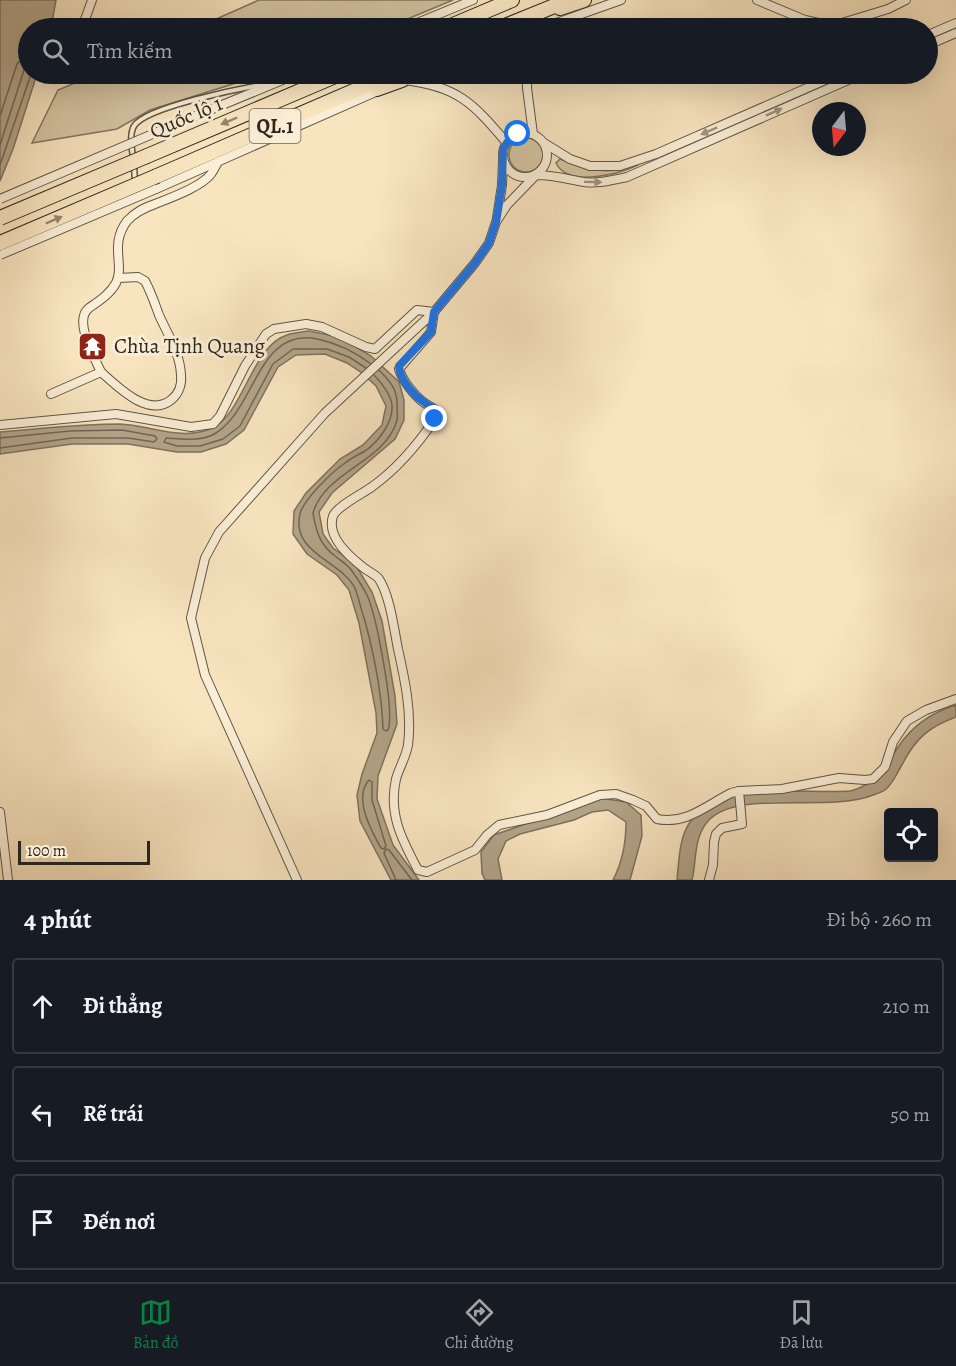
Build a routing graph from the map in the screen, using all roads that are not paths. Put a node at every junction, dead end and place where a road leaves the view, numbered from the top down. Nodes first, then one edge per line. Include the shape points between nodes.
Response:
1 (92, 0) edge
2 (473, 0) edge
3 (494, 0) edge
4 (512, 0) edge
5 (569, 0) edge
6 (584, 0) edge
7 (621, 0) edge
8 (757, 0) edge
9 (906, 0) edge
10 (86, 18) edge
11 (429, 18) edge
12 (462, 18) edge
13 (469, 18) edge
14 (526, 18) edge
15 (527, 18) edge
16 (570, 18) edge
17 (800, 18) edge
18 (858, 18) edge
19 (956, 22) edge
20 (938, 30) edge
21 (956, 33) edge
22 (938, 40) edge
23 (266, 84) edge
24 (271, 84) edge
25 (316, 84) edge
26 (380, 84) edge
27 (383, 84) edge
28 (429, 84) edge
29 (527, 84) edge
30 (816, 84) edge
31 (839, 84) edge
32 (533, 134) junction
33 (506, 142) junction
34 (544, 143) junction
35 (502, 157) junction
36 (218, 162) junction
37 (536, 175) junction
38 (156, 183) junction
39 (0, 199) edge
40 (137, 211) junction
41 (0, 218) edge
42 (496, 222) junction
43 (0, 243) edge
44 (0, 255) edge
45 (118, 278) junction
46 (434, 312) junction
47 (101, 372) junction
48 (51, 394) dead end
49 (0, 425) edge
50 (956, 699) edge
51 (739, 792) junction
52 (0, 812) edge
53 (8, 880) edge
54 (297, 880) edge
55 (709, 880) edge

1 - 10 street
2 - 11 street
3 - 12 highway
4 - 13 highway
5 - 14 highway
6 - 15 highway
7 - 16 street
8 - 17 street
9 - 18 street
19 - 20 street
21 - 22 street
23 - 40 lane via 219,93 139,121 131,133
24 - 39 street, bridge
25 -> 41 highway, Quốc lộ 1 / QL.1, bridge
26 - 38 highway, Quốc lộ 1 / QL.1 via 268,129
27 - 36 street
28 - 33 street via 460,96
29 - 32 street
30 -> 34 street via 620,166 590,166
37 -> 31 street via 584,182 627,177
32 - 33 street via 518,134
32 - 34 street
33 - 35 street
34 - 37 street via 548,157
35 - 37 street via 514,175
35 - 42 street
36 - 38 street
36 - 40 street via 211,175 191,188
37 - 42 street
43 -> 38 highway, QL.1, bridge
38 - 44 street, bridge
40 - 45 street via 121,231 117,244
42 - 46 street via 489,243
45 - 47 street via 102,300 87,310 82,321
45 - 47 street via 138,277 145,281 178,358 181,385 168,402 150,405 141,403
46 - 49 street via 417,310 375,349 322,327 306,324 274,329 266,334 245,366 213,424 192,427 116,414
46 - 51 street via 431,332 399,369 415,394 436,410 435,419 384,478 337,510 332,521 339,543 377,578 386,595 409,725 407,748 394,792 395,820 418,870 427,872 475,850 499,825 547,815 600,795 616,794 633,800 646,806 657,819 667,820 692,816 731,792
46 - 54 street via 325,413 219,532 205,558 191,618 205,675
47 - 48 street
50 - 51 street via 907,721 893,742 885,767 873,779 838,778 783,789
51 - 55 street via 741,825 722,828 716,834
52 - 53 street

